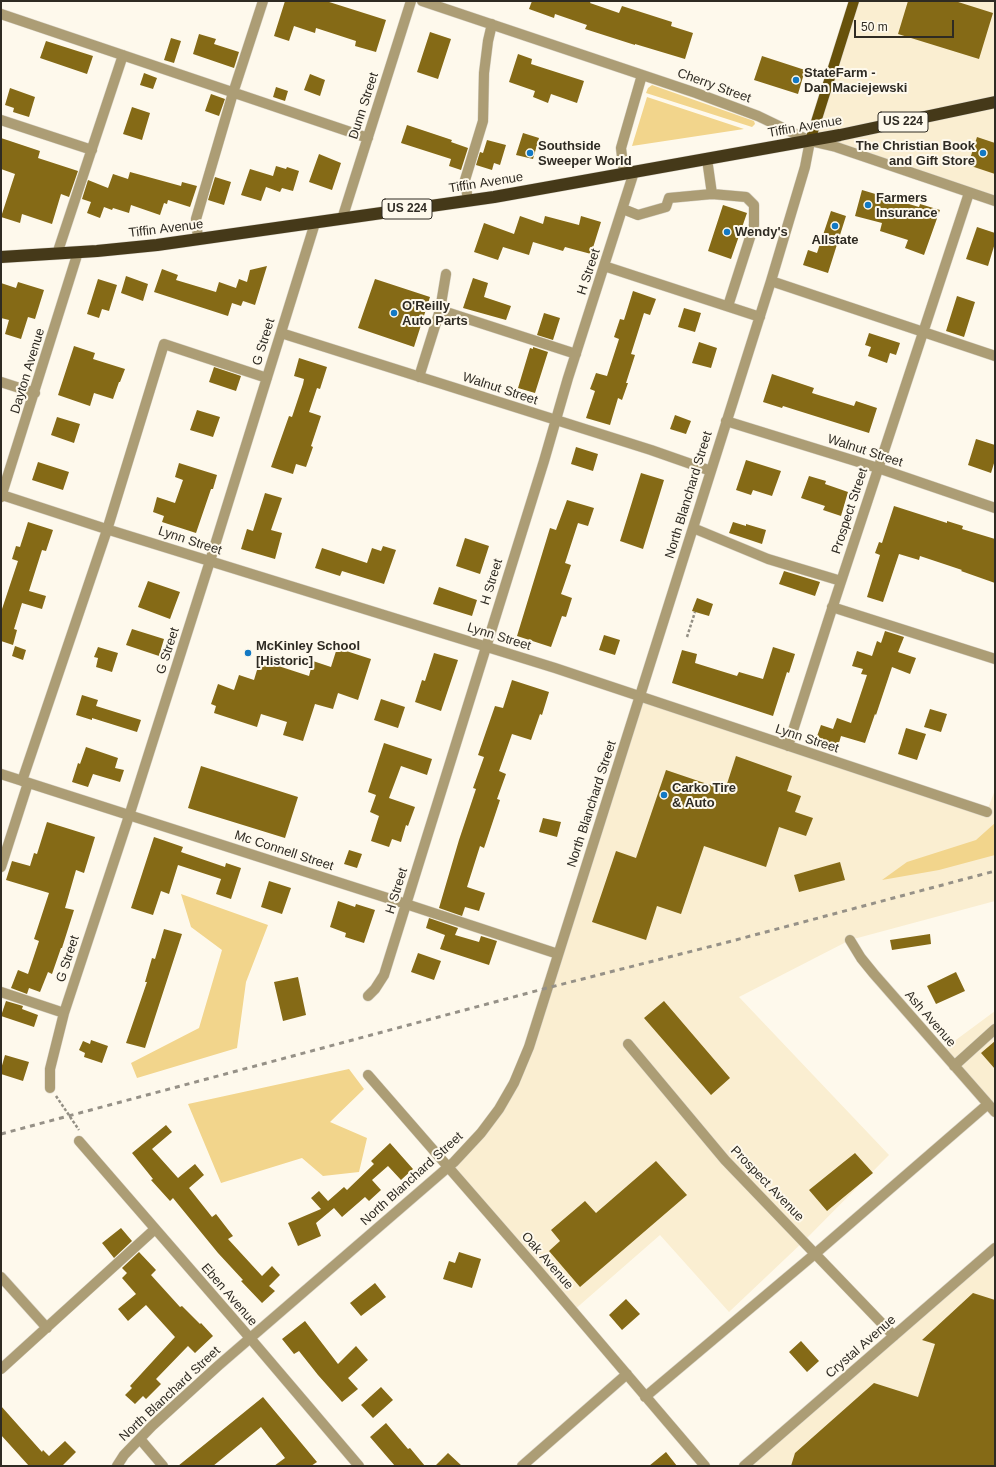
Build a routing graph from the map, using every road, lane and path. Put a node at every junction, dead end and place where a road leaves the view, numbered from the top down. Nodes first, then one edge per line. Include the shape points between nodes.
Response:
1 (263, 1) edge
2 (411, 1) edge
3 (422, 1) edge
4 (854, 1) edge
5 (1, 14) edge
6 (492, 24) junction
7 (123, 56) junction
8 (642, 75) junction
9 (233, 92) junction
10 (995, 102) edge
11 (1, 120) edge
12 (368, 138) junction
13 (810, 141) junction
14 (92, 150) junction
15 (707, 159) junction
16 (629, 173) junction
17 (969, 193) junction
18 (712, 194) junction
19 (468, 200) junction
20 (995, 201) edge
21 (623, 209) junction
22 (342, 219) junction
23 (315, 223) junction
24 (198, 239) junction
25 (78, 252) junction
26 (57, 254) junction
27 (1, 257) edge
28 (604, 266) junction
29 (446, 274) dead end
30 (771, 281) junction
31 (728, 306) junction
32 (440, 310) junction
33 (760, 317) junction
34 (923, 331) junction
35 (281, 333) junction
36 (576, 354) junction
37 (995, 356) edge
38 (419, 377) junction
39 (267, 378) junction
40 (1, 382) edge
41 (35, 393) junction
42 (556, 420) junction
43 (726, 421) junction
44 (878, 468) junction
45 (711, 470) junction
46 (1, 496) edge
47 (995, 508) edge
48 (693, 528) junction
49 (107, 530) junction
50 (210, 561) junction
51 (841, 581) junction
52 (832, 607) junction
53 (695, 612) dead end
54 (687, 637) dead end
55 (486, 647) junction
56 (995, 659) edge
57 (640, 697) junction
58 (788, 746) junction
59 (1, 774) edge
60 (25, 782) junction
61 (987, 812) dead end
62 (129, 816) junction
63 (1, 867) edge
64 (406, 904) junction
65 (850, 940) dead end
66 (558, 954) junction
67 (1, 992) edge
68 (368, 996) dead end
69 (64, 1013) junction
70 (995, 1029) edge
71 (628, 1044) dead end
72 (954, 1066) junction
73 (368, 1075) dead end
74 (50, 1088) joint
75 (988, 1104) junction
76 (995, 1112) edge
77 (79, 1141) joint
78 (448, 1167) junction
79 (154, 1229) junction
80 (995, 1248) edge
81 (816, 1253) junction
82 (1, 1277) edge
83 (47, 1328) junction
84 (894, 1336) junction
85 (250, 1338) junction
86 (1, 1369) edge
87 (626, 1374) junction
88 (645, 1396) junction
89 (140, 1439) junction
90 (117, 1466) edge
91 (164, 1466) edge
92 (359, 1466) edge
93 (522, 1466) edge
94 (704, 1466) edge
95 (744, 1466) edge

1 - 9 street
2 - 12 street, Dunn Street
3 - 6 street, Cherry Street
4 - 13 main road, North Blanchard Street
5 - 7 street
6 - 8 street, Cherry Street
6 - 19 street via 484,73 483,121 465,180
7 - 9 street
7 - 14 street
8 - 13 street, Cherry Street via 758,116
8 - 16 street via 621,148
9 - 12 street
9 - 24 street via 196,218
10 - 13 highway, Tiffin Avenue / US 224
11 - 14 street
12 - 22 street, Dunn Street
13 - 15 highway, Tiffin Avenue / US 224
13 - 17 street, Cherry Street via 836,147
13 - 30 street, North Blanchard Street via 805,167
14 - 26 street
15 - 16 highway, Tiffin Avenue / US 224
15 - 18 street
16 - 19 highway, Tiffin Avenue / US 224
16 - 21 street, H Street
17 - 20 street, Cherry Street
17 - 34 street, Prospect Street
18 - 21 street via 669,198 666,207 638,215
18 - 31 street via 746,197 754,206 754,225
19 - 22 highway, Tiffin Avenue / US 224
21 - 28 street, H Street
22 - 23 highway, Tiffin Avenue / US 224
23 - 24 highway, Tiffin Avenue / US 224
23 - 35 street, G Street
24 - 25 highway, Tiffin Avenue / US 224
25 - 26 highway, Tiffin Avenue / US 224
25 - 41 street, Dayton Avenue
26 - 27 highway, Tiffin Avenue / US 224
28 - 31 street
28 - 36 street, H Street
29 - 32 street
30 - 33 street, North Blanchard Street
30 - 34 street
31 - 33 street
32 - 36 street
32 - 38 street
33 - 43 street, North Blanchard Street
34 - 37 street
34 - 44 street, Prospect Street
35 - 38 street, Walnut Street
35 - 39 street, G Street
36 - 42 street, H Street
38 - 42 street, Walnut Street
39 - 49 street via 164,344
39 - 50 street, G Street
40 - 41 street
41 - 46 street, Dayton Avenue
42 - 45 street, Walnut Street
42 - 55 street, H Street
43 - 44 street, Walnut Street
43 - 45 street, North Blanchard Street
44 - 47 street, Walnut Street
44 - 51 street, Prospect Street
45 - 48 street, North Blanchard Street
46 - 49 street, Lynn Street
48 - 51 street via 768,559
48 - 57 street, North Blanchard Street
49 - 50 street, Lynn Street
49 - 60 street
50 - 55 street, Lynn Street
50 - 62 street, G Street
51 - 52 street, Prospect Street
52 - 56 street
52 - 58 street, Prospect Street
53 - 54 path
55 - 57 street, Lynn Street
55 - 64 street, H Street
57 - 58 street, Lynn Street
57 - 66 street, North Blanchard Street
58 - 61 street, Lynn Street
59 - 60 street, Mc Connell Street
60 - 62 street, Mc Connell Street
60 - 63 street
62 - 64 street, Mc Connell Street
62 - 69 street, G Street
64 - 66 street, Mc Connell Street
64 - 68 street, H Street via 384,975
65 - 72 street, Ash Avenue via 874,974
66 - 78 street, North Blanchard Street via 529,1047 514,1083 481,1133
67 - 69 street
69 - 74 street, G Street via 50,1069
70 - 72 street
71 - 81 street, Prospect Avenue via 725,1160
72 - 75 street, Ash Avenue
73 - 78 street, Oak Avenue
74 - 77 path via 81,1133
75 - 76 street, Ash Avenue
75 - 81 street
77 - 79 street, Eben Avenue
78 - 85 street, North Blanchard Street
78 - 87 street, Oak Avenue
79 - 83 street
79 - 85 street, Eben Avenue
80 - 84 street, Crystal Avenue
81 - 84 street, Prospect Avenue
81 - 88 street
82 - 83 street
83 - 86 street
84 - 95 street, Crystal Avenue
85 - 89 street, North Blanchard Street
85 - 92 street, Eben Avenue
87 - 88 street, Oak Avenue
87 - 93 street
88 - 94 street, Oak Avenue
89 - 90 street, North Blanchard Street
89 - 91 street

